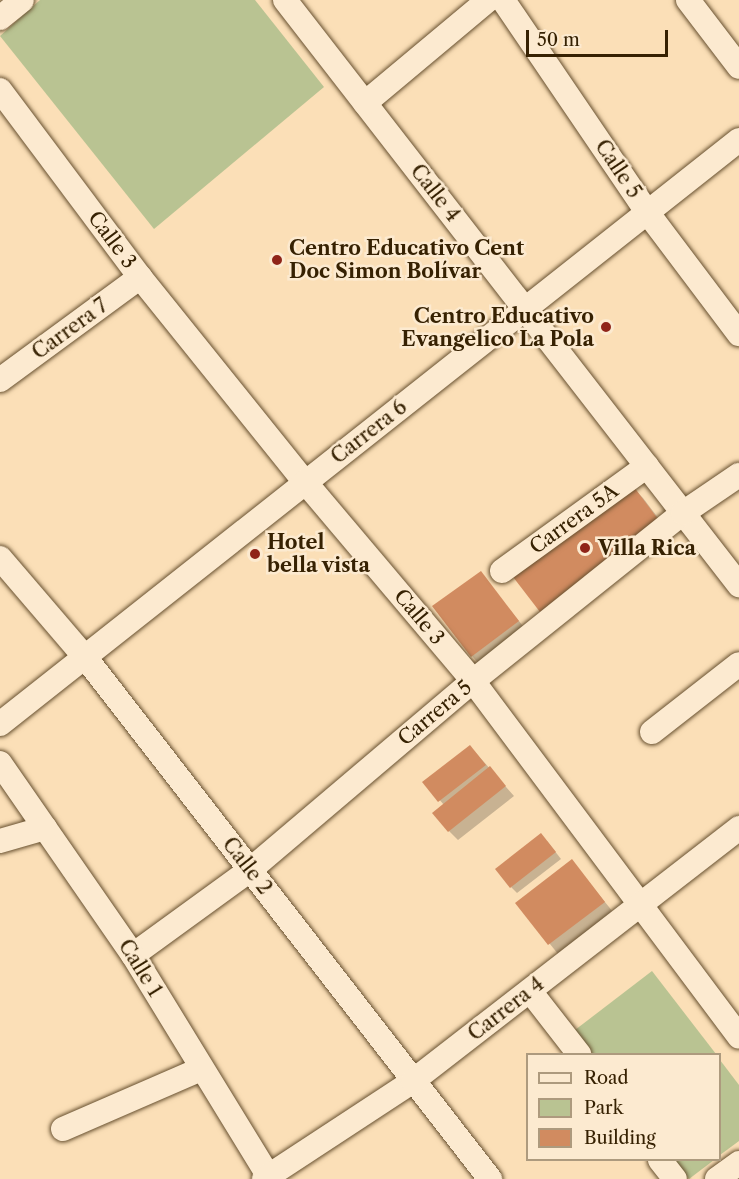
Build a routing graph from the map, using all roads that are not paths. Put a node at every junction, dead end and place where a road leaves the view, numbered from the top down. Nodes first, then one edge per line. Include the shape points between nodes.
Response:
1 (22, 0) edge
2 (285, 0) edge
3 (488, 0) edge
4 (502, 0) edge
5 (688, 0) edge
6 (0, 18) edge
7 (739, 67) edge
8 (0, 90) edge
9 (365, 103) junction
10 (739, 140) edge
11 (647, 212) junction
12 (140, 278) junction
13 (526, 310) junction
14 (739, 334) edge
15 (0, 380) edge
16 (647, 466) junction
17 (739, 475) edge
18 (304, 482) junction
19 (683, 513) junction
20 (0, 558) edge
21 (502, 571) dead end
22 (739, 585) edge
23 (85, 657) junction
24 (739, 664) edge
25 (473, 681) junction
26 (0, 724) edge
27 (652, 732) dead end
28 (0, 764) edge
29 (45, 828) junction
30 (739, 828) edge
31 (0, 842) edge
32 (250, 870) junction
33 (640, 904) junction
34 (133, 955) junction
35 (530, 991) junction
36 (739, 1037) edge
37 (578, 1053) edge
38 (201, 1069) junction
39 (413, 1081) junction
40 (63, 1130) dead end
41 (661, 1161) edge
42 (739, 1163) edge
43 (267, 1178) edge
44 (490, 1179) edge
45 (675, 1179) edge
46 (717, 1179) edge

1 - 6 street
2 - 9 street, Calle 4
3 - 9 street
4 - 11 street, Calle 5
5 - 7 street
8 - 12 street, Calle 3
9 - 13 street, Calle 4
10 - 11 street, Carrera 6
11 - 13 street, Carrera 6
11 - 14 street, Calle 5
12 - 15 street, Carrera 7
12 - 18 street, Calle 3
13 - 16 street, Calle 4
13 - 18 street, Carrera 6
16 - 19 street, Calle 4
16 - 21 street, Carrera 5A
17 - 19 street, Carrera 5
18 - 23 street, Carrera 6
18 - 25 street, Calle 3
19 - 22 street, Calle 4
19 - 25 street, Carrera 5
20 - 23 street, Calle 2
23 - 26 street, Carrera 6
23 - 32 street, Calle 2
24 - 27 street
25 - 32 street, Carrera 5
25 - 33 street, Calle 3
28 - 29 street, Calle 1
29 - 31 street
29 - 34 street, Calle 1
30 - 33 street, Carrera 4
32 - 34 street, Carrera 5
32 - 39 street, Calle 2
33 - 35 street, Carrera 4
33 - 36 street, Calle 3
34 - 38 street, Calle 1
35 - 37 street
35 - 39 street, Carrera 4
38 - 40 street
38 - 43 street, Calle 1
39 - 43 street, Carrera 4
39 - 44 street, Calle 2
41 - 45 street
42 - 46 street

